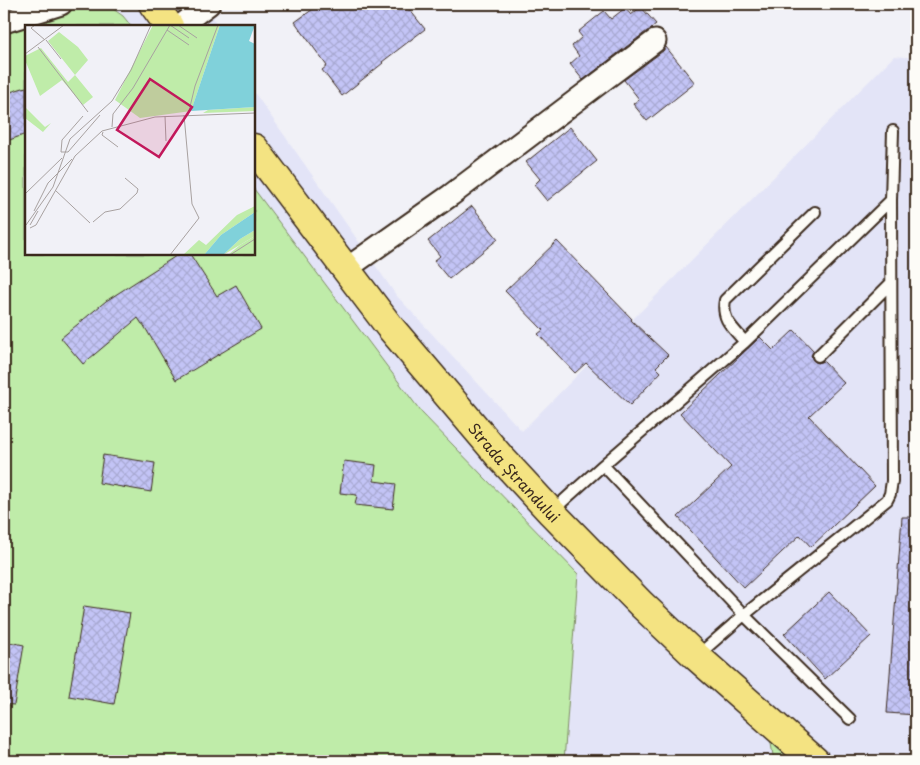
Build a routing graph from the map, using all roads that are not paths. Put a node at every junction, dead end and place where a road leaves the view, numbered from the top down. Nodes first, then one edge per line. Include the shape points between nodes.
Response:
1 (61, 4) edge
2 (209, 4) edge
3 (169, 19) edge
4 (4, 22) edge
5 (655, 41) dead end
6 (892, 131) dead end
7 (255, 149) edge
8 (890, 200) junction
9 (815, 212) dead end
10 (346, 268) junction
11 (891, 283) junction
12 (745, 342) junction
13 (818, 356) dead end
14 (603, 466) junction
15 (550, 512) junction
16 (744, 615) junction
17 (696, 657) junction
18 (850, 719) dead end
19 (815, 761) edge

1 - 4 street
2 - 3 street
5 - 10 street via 451,195
6 - 8 lane
7 - 10 main road, Strada Ștrandului
8 - 11 lane
8 - 12 lane
9 - 12 lane via 724,300 723,310 728,322
10 - 15 main road, Strada Ștrandului via 389,326
11 - 13 lane
11 - 16 lane via 890,494 887,500
12 - 14 lane
14 - 15 lane
14 - 16 lane
15 - 17 main road, Strada Ștrandului
16 - 17 lane
16 - 18 lane
17 - 19 main road, Strada Ștrandului

